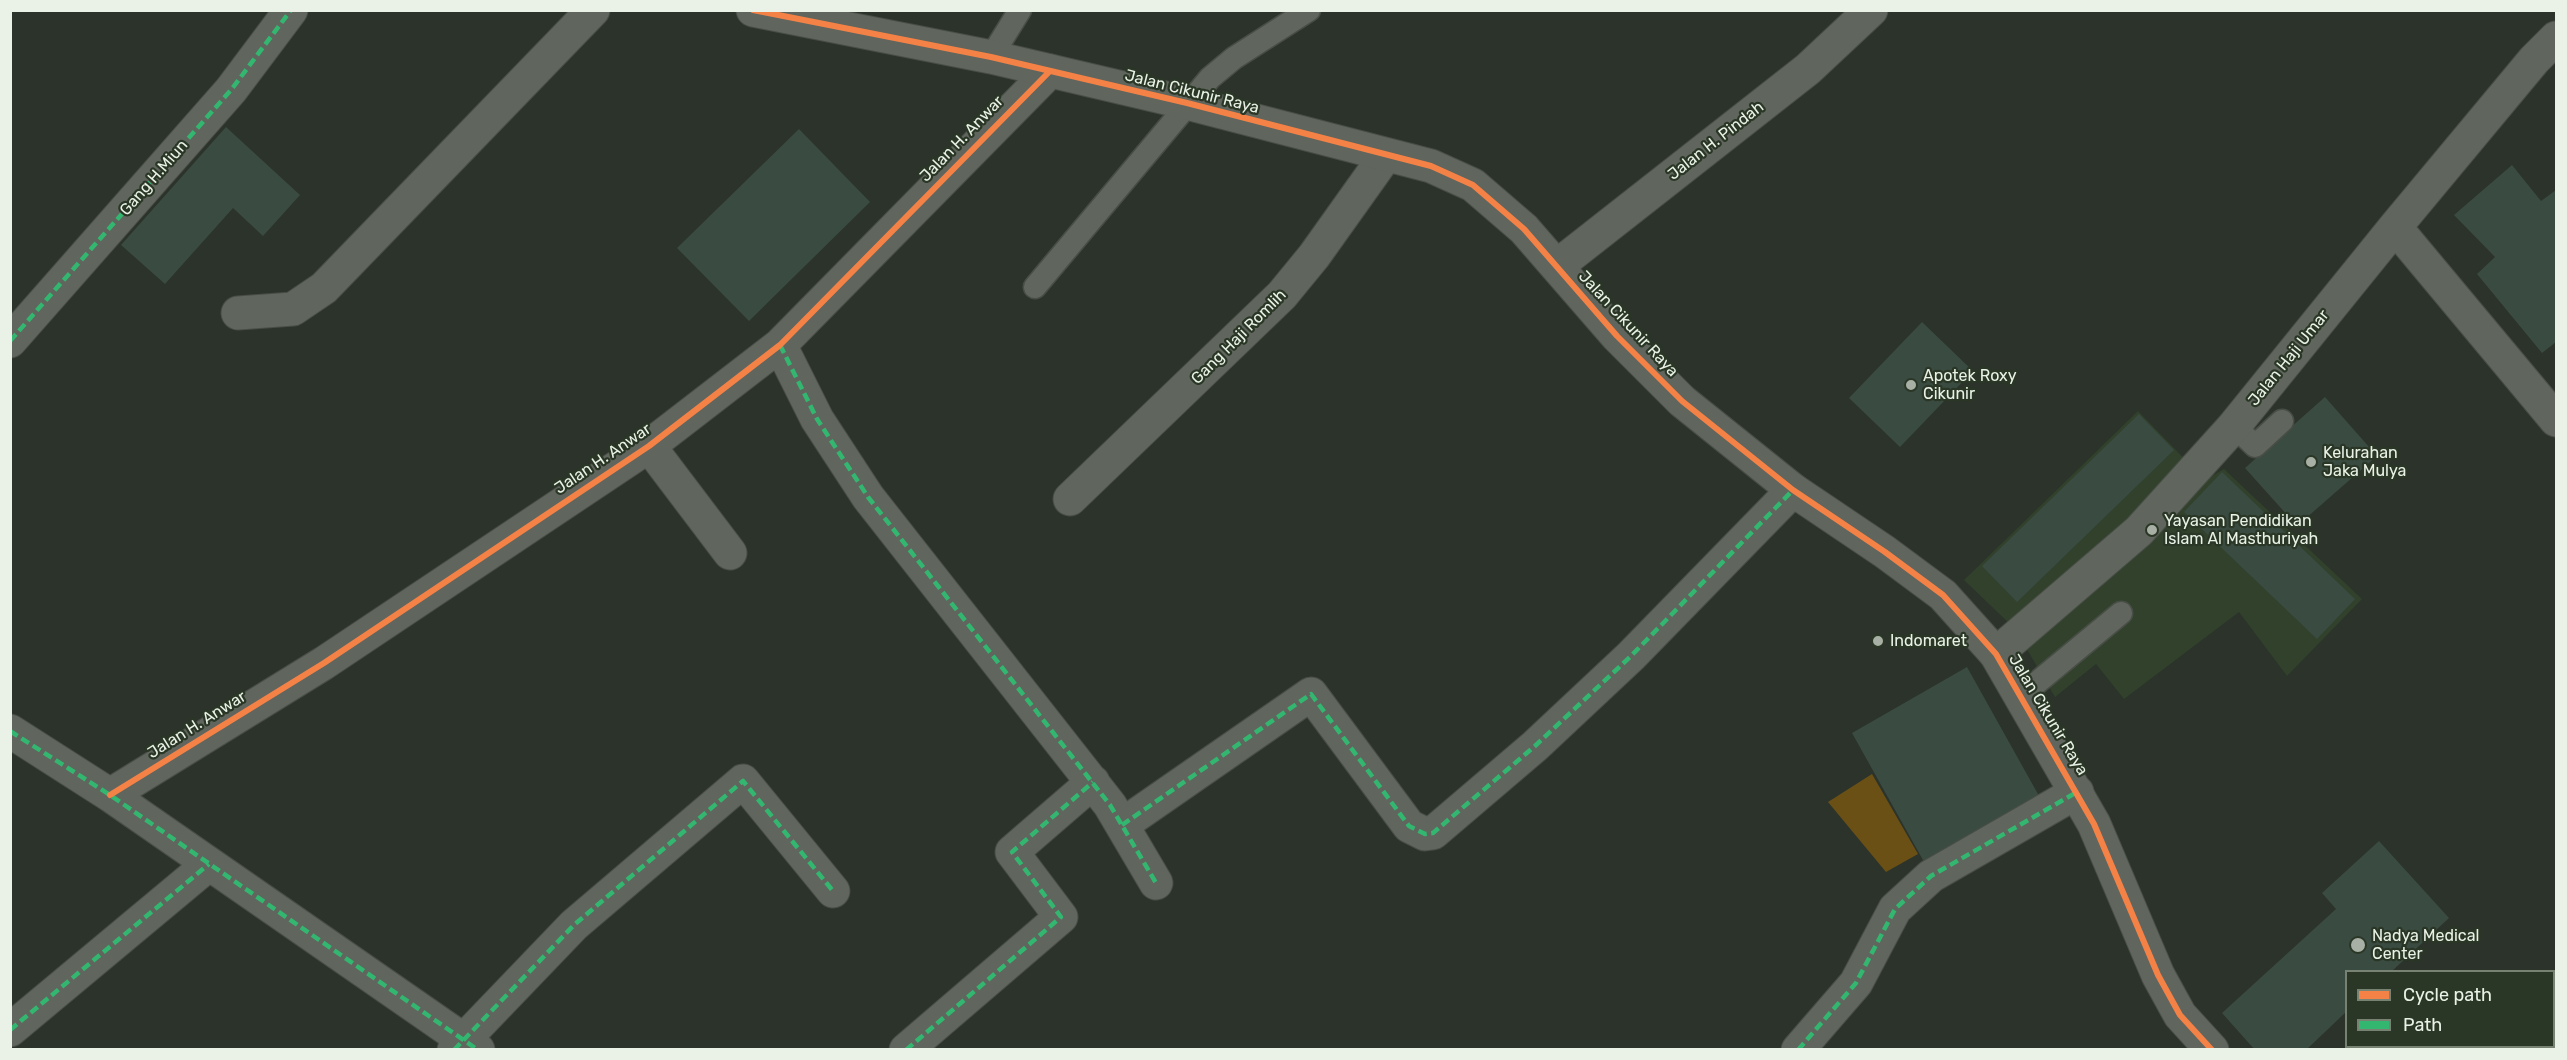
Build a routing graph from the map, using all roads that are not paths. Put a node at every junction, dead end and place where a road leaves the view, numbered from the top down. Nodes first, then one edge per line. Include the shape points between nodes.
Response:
1 (291, 10) edge
2 (593, 10) edge
3 (753, 10) edge
4 (1020, 10) edge
5 (1309, 10) edge
6 (1871, 10) edge
7 (2556, 38) edge
8 (991, 57) junction
9 (1050, 71) junction
10 (1187, 103) junction
11 (1386, 155) junction
12 (2395, 227) junction
13 (1557, 266) junction
14 (1035, 287) dead end
15 (238, 313) dead end
16 (10, 341) edge
17 (780, 345) junction
18 (2556, 420) edge
19 (2282, 421) dead end
20 (2234, 426) junction
21 (649, 446) junction
22 (1793, 490) junction
23 (1070, 499) dead end
24 (730, 553) dead end
25 (2121, 613) dead end
26 (1996, 654) junction
27 (2022, 695) junction
28 (10, 730) edge
29 (1093, 782) junction
30 (2077, 792) junction
31 (110, 795) junction
32 (1122, 825) junction
33 (209, 864) junction
34 (1156, 883) dead end
35 (832, 891) dead end
36 (10, 1030) edge
37 (465, 1046) edge
38 (906, 1050) edge
39 (1798, 1050) edge
40 (2212, 1050) edge

1 - 16 street, Gang H.Miun via 231,90
2 - 15 street via 324,288 293,309
3 - 8 street, Jalan Cikunir Raya
4 - 8 lane
5 - 10 lane via 1234,58
6 - 13 street, Jalan H. Pindah via 1808,69
7 - 12 street, Jalan Haji Umar
8 - 9 street, Jalan Cikunir Raya
9 - 10 street, Jalan Cikunir Raya
9 - 17 street, Jalan H. Anwar
10 - 11 street, Jalan Cikunir Raya
10 - 14 lane
11 - 13 street, Jalan Cikunir Raya via 1431,166 1473,185 1524,228
11 - 23 street, Gang Haji Romlih via 1282,295
12 - 18 street
12 - 20 street, Jalan Haji Umar
13 - 22 street, Jalan Cikunir Raya via 1617,336 1682,401
17 - 21 street, Jalan H. Anwar
17 - 29 street via 817,418 868,498
19 - 20 lane via 2255,446
20 - 26 street, Jalan Haji Umar via 2139,531
21 - 24 street
21 - 31 street, Jalan H. Anwar via 324,663
22 - 26 street, Jalan Cikunir Raya via 1943,595
22 - 32 street via 1631,656 1535,746 1433,832 1425,834 1409,826 1311,694
25 - 27 lane
26 - 27 street, Jalan Cikunir Raya
27 - 30 street, Jalan Cikunir Raya
28 - 31 street
29 - 32 street
29 - 38 street via 1012,852 1061,917
30 - 39 street via 1924,882 1895,909 1856,983
30 - 40 street, Jalan Cikunir Raya via 2158,975 2180,1015
31 - 33 street
32 - 34 street
33 - 36 street
33 - 37 street
35 - 37 street via 743,781 574,925

